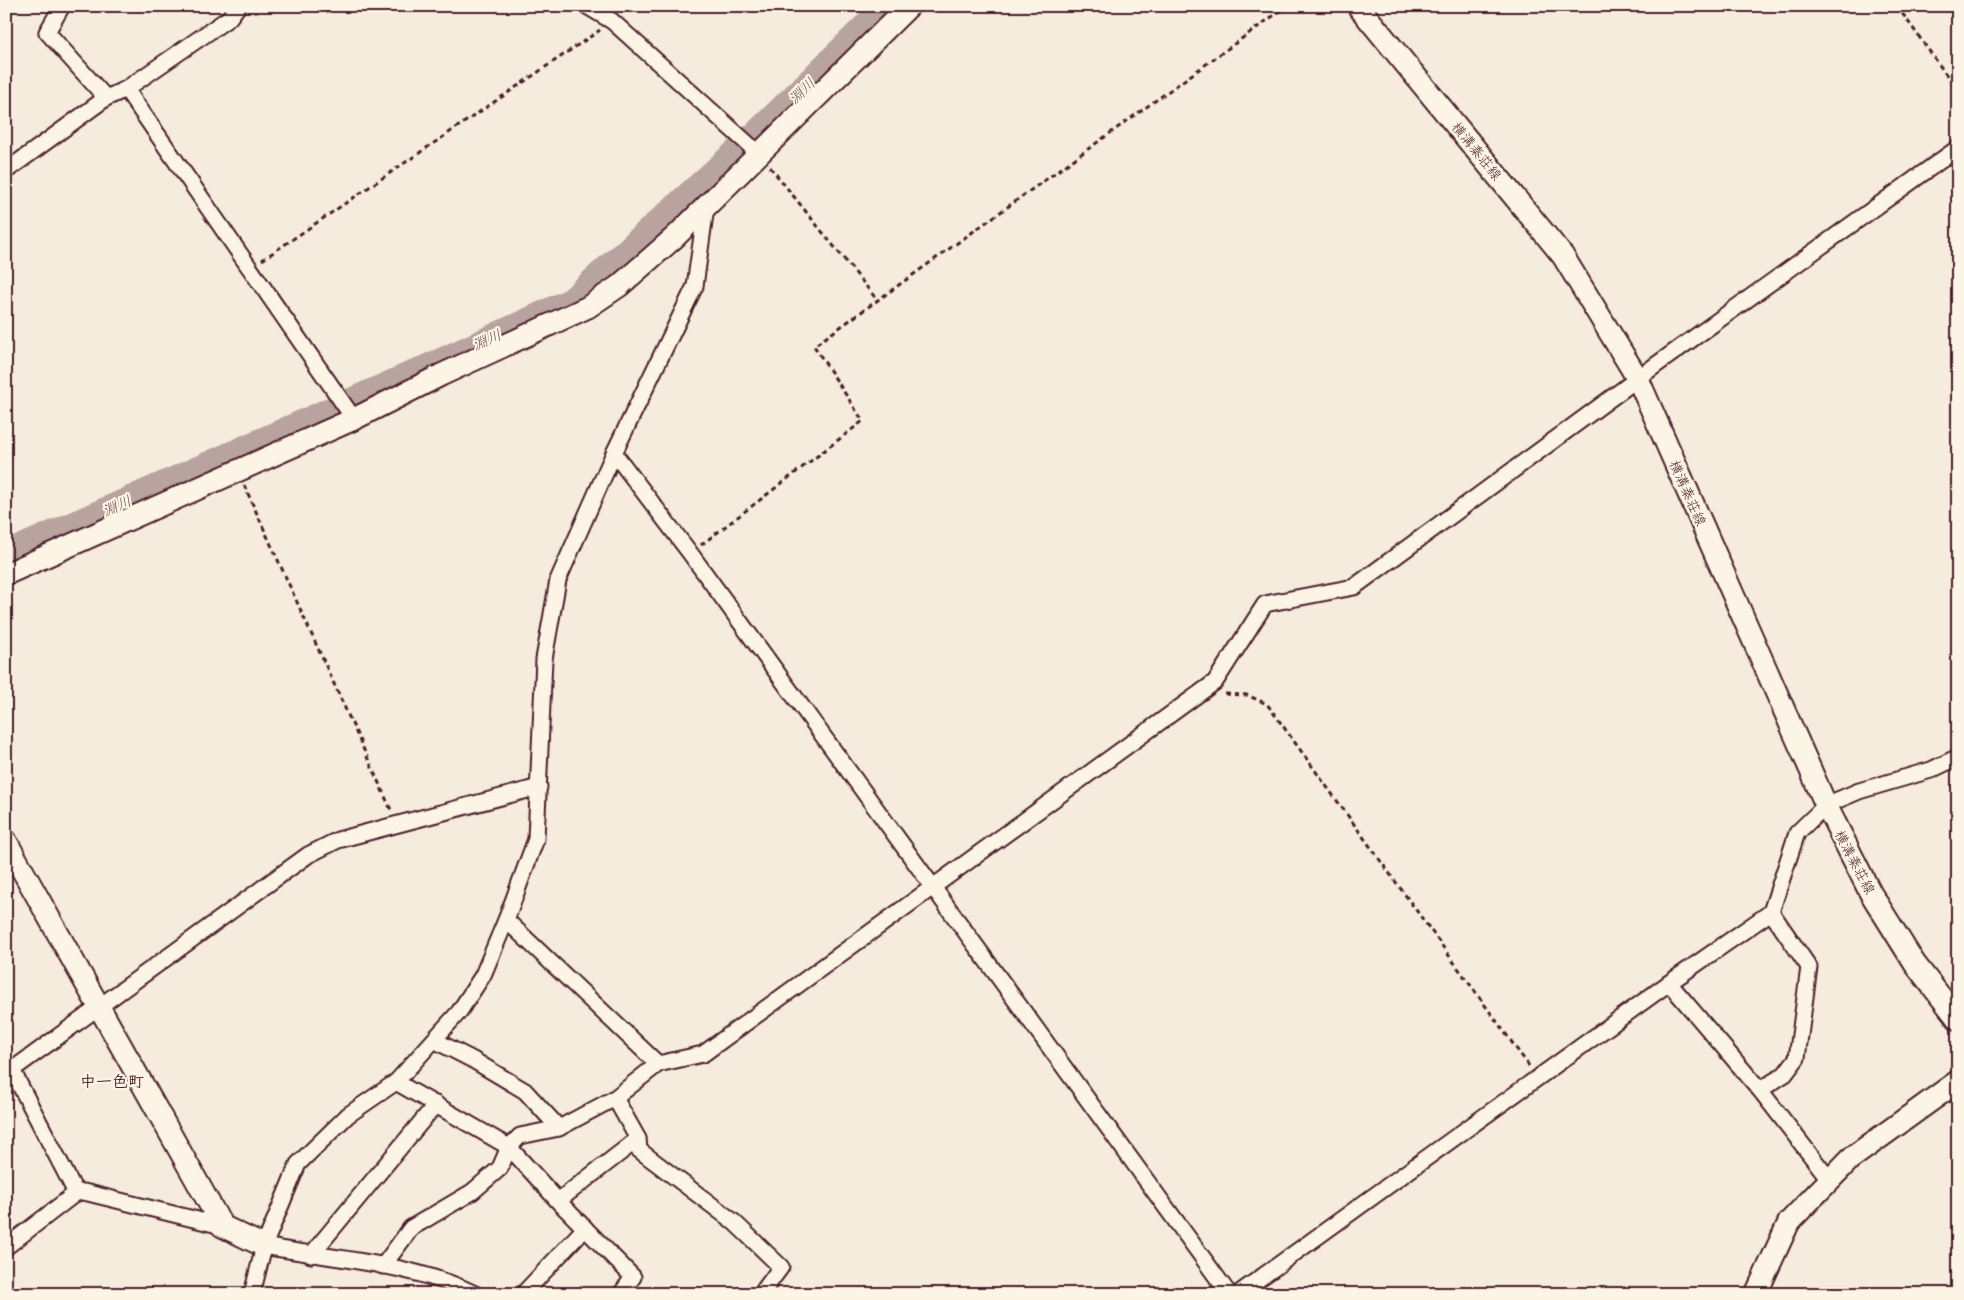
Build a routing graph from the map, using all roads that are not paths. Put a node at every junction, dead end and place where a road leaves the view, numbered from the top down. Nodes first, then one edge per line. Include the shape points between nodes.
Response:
1 (62, 6) edge
2 (237, 6) edge
3 (587, 6) edge
4 (909, 6) edge
5 (1358, 6) edge
6 (126, 89) junction
7 (106, 98) junction
8 (1958, 148) edge
9 (758, 153) junction
10 (6, 171) edge
11 (706, 207) junction
12 (1638, 379) junction
13 (354, 419) junction
14 (614, 453) junction
15 (6, 574) edge
16 (1958, 758) edge
17 (539, 787) junction
18 (1826, 805) junction
19 (6, 841) edge
20 (931, 887) junction
21 (1771, 912) junction
22 (506, 920) junction
23 (1669, 982) junction
24 (100, 1008) junction
25 (1958, 1019) edge
26 (434, 1040) junction
27 (658, 1064) junction
28 (1958, 1081) edge
29 (396, 1082) junction
30 (1760, 1090) junction
31 (615, 1098) junction
32 (436, 1104) junction
33 (558, 1128) junction
34 (638, 1140) junction
35 (509, 1148) junction
36 (1830, 1179) junction
37 (76, 1193) junction
38 (558, 1201) junction
39 (222, 1226) junction
40 (585, 1228) junction
41 (264, 1246) junction
42 (6, 1247) edge
43 (311, 1255) junction
44 (383, 1266) junction
45 (252, 1294) edge
46 (474, 1294) edge
47 (523, 1294) edge
48 (621, 1294) edge
49 (762, 1294) edge
50 (1228, 1294) edge
51 (1238, 1294) edge
52 (1756, 1294) edge

1 - 7 street via 47,32
2 - 6 street via 229,18
3 - 9 street via 612,21
4 - 9 street
5 - 12 street, 横溝秦荘線 via 1563,256
6 - 7 street
6 - 13 street
7 - 10 street
8 - 12 street
9 - 11 street
11 - 13 street via 619,286 588,307
11 - 14 street via 695,286
12 - 18 street, 横溝秦荘線
12 - 20 street via 1354,587 1265,604 1215,682
13 - 15 street
14 - 17 street via 558,580 544,659
14 - 20 street via 690,552
16 - 18 street
17 - 22 street via 536,839
17 - 24 street via 338,840 308,855
18 - 21 street via 1797,833
18 - 25 street, 横溝秦荘線 via 1875,900 1915,964
19 - 24 street
20 - 27 street via 703,1054
20 - 50 street
21 - 23 street
21 - 30 street via 1809,967 1798,1058 1785,1074
22 - 26 street via 483,975 459,1012
22 - 27 street
23 - 30 street
23 - 51 street
24 - 37 street via 12,1070
24 - 39 street
26 - 29 street
26 - 33 street via 525,1091
27 - 31 street
28 - 36 street via 1850,1159
29 - 32 street
29 - 41 street via 348,1115 298,1164
30 - 36 street
31 - 33 street
31 - 34 street
32 - 35 street
32 - 43 street
33 - 35 street via 520,1136
34 - 38 street
34 - 49 street via 639,1150 734,1222 781,1267
35 - 38 street
35 - 44 street via 500,1168 472,1192 411,1228
36 - 52 street via 1789,1222
37 - 39 street via 84,1192
37 - 42 street
38 - 40 street
39 - 41 street
40 - 47 street
40 - 48 street via 633,1277
41 - 43 street
41 - 45 street
43 - 44 street
44 - 46 street via 454,1284

